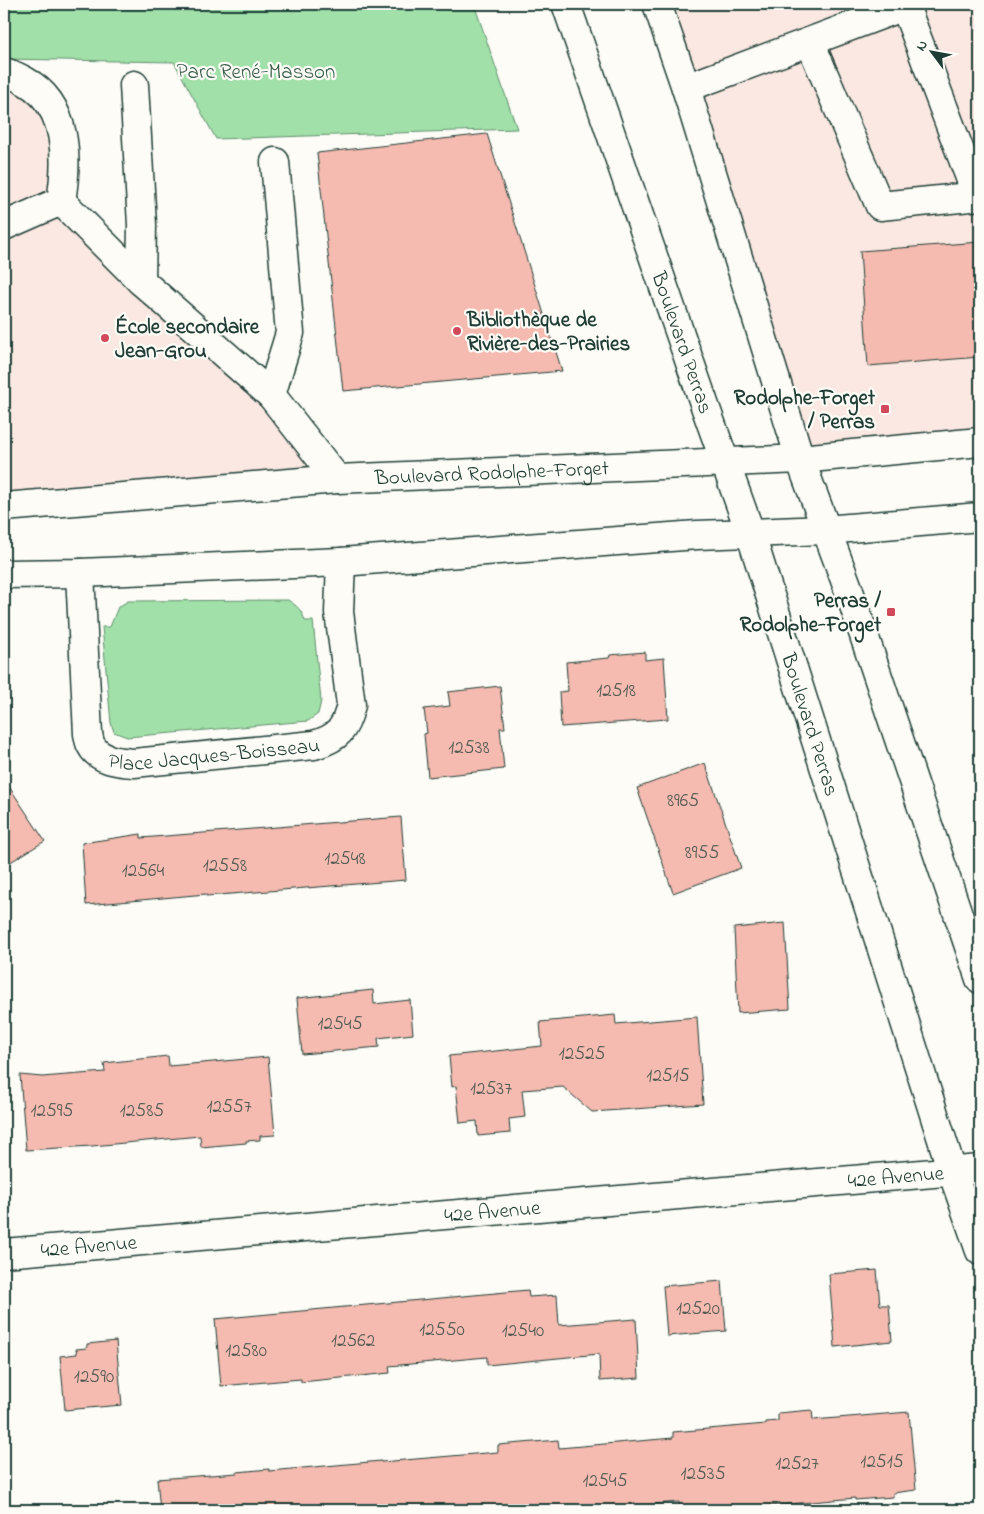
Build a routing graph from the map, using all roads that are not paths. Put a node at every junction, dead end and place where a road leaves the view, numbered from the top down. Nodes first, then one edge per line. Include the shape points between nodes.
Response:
1 (566, 4) edge
2 (657, 4) edge
3 (908, 5) edge
4 (810, 42) junction
5 (4, 72) edge
6 (134, 85) dead end
7 (686, 88) junction
8 (275, 162) dead end
9 (979, 196) edge
10 (60, 201) junction
11 (4, 226) edge
12 (140, 281) junction
13 (271, 395) junction
14 (980, 442) edge
15 (800, 459) junction
16 (726, 462) junction
17 (337, 479) junction
18 (4, 507) edge
19 (980, 517) edge
20 (825, 530) junction
21 (750, 532) junction
22 (340, 562) junction
23 (80, 573) junction
24 (4, 574) edge
25 (980, 979) edge
26 (980, 1169) edge
27 (952, 1171) junction
28 (980, 1251) edge
29 (4, 1253) edge

1 - 16 street, Boulevard Perras
2 - 7 street
3 - 4 street
3 - 9 street
4 - 7 street
4 - 9 street via 880,206
5 - 10 street via 34,86 52,105 62,128 65,179
6 - 12 street via 142,225
7 - 15 street
8 - 13 street via 290,333
10 - 11 street
10 - 12 street
12 - 13 street
13 - 17 street
14 - 15 street, Boulevard Rodolphe-Forget
15 - 16 street, Boulevard Rodolphe-Forget
15 - 20 street
16 - 17 street, Boulevard Rodolphe-Forget
16 - 21 street, Boulevard Perras
17 - 18 street, Boulevard Rodolphe-Forget
19 - 20 street
20 - 21 street
20 - 25 street
21 - 22 street
21 - 27 street, Boulevard Perras
22 - 23 street
22 - 23 street, Place Jacques-Boisseau via 339,612 351,705 340,732 314,745 134,763 117,762 100,755 91,746
23 - 24 street
26 - 27 street, 42e Avenue
27 - 28 street, Boulevard Perras
27 - 29 street, 42e Avenue

